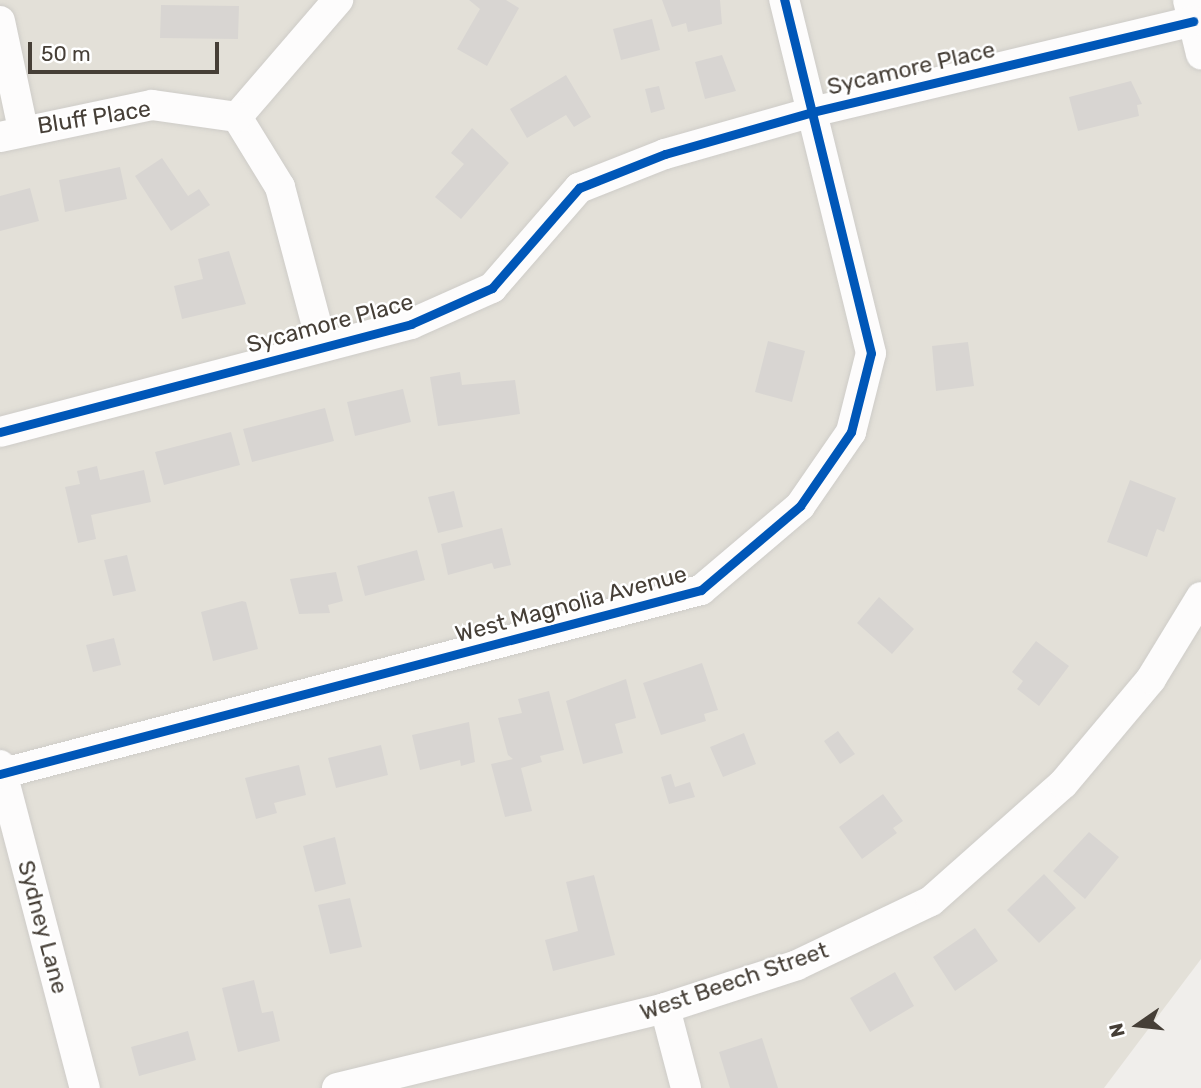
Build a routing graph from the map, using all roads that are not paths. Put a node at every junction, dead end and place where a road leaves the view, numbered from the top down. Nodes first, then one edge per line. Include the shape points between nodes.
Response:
1 (338, 0) edge
2 (785, 0) edge
3 (1190, 10) edge
4 (0, 21) edge
5 (1201, 54) edge
6 (812, 112) junction
7 (237, 117) junction
8 (12, 133) edge
9 (322, 345) junction
10 (0, 432) edge
11 (1201, 597) edge
12 (1, 771) edge
13 (665, 1008) junction
14 (85, 1088) edge
15 (337, 1088) edge
16 (686, 1088) edge

1 - 7 street
2 - 6 street, West Magnolia Avenue
3 - 5 street
3 - 6 street, Sycamore Place
4 - 8 street
6 - 9 street, Sycamore Place via 665,154 579,188 492,288 411,324
6 - 12 street, West Magnolia Avenue via 871,353 851,432 800,506 701,590
7 - 8 street, Bluff Place via 152,105
7 - 9 street via 280,187
9 - 10 street, Sycamore Place
11 - 13 street, West Beech Street via 1151,679 1063,784 931,901 797,965
12 - 14 street, Sydney Lane
13 - 15 street, West Beech Street
13 - 16 street

